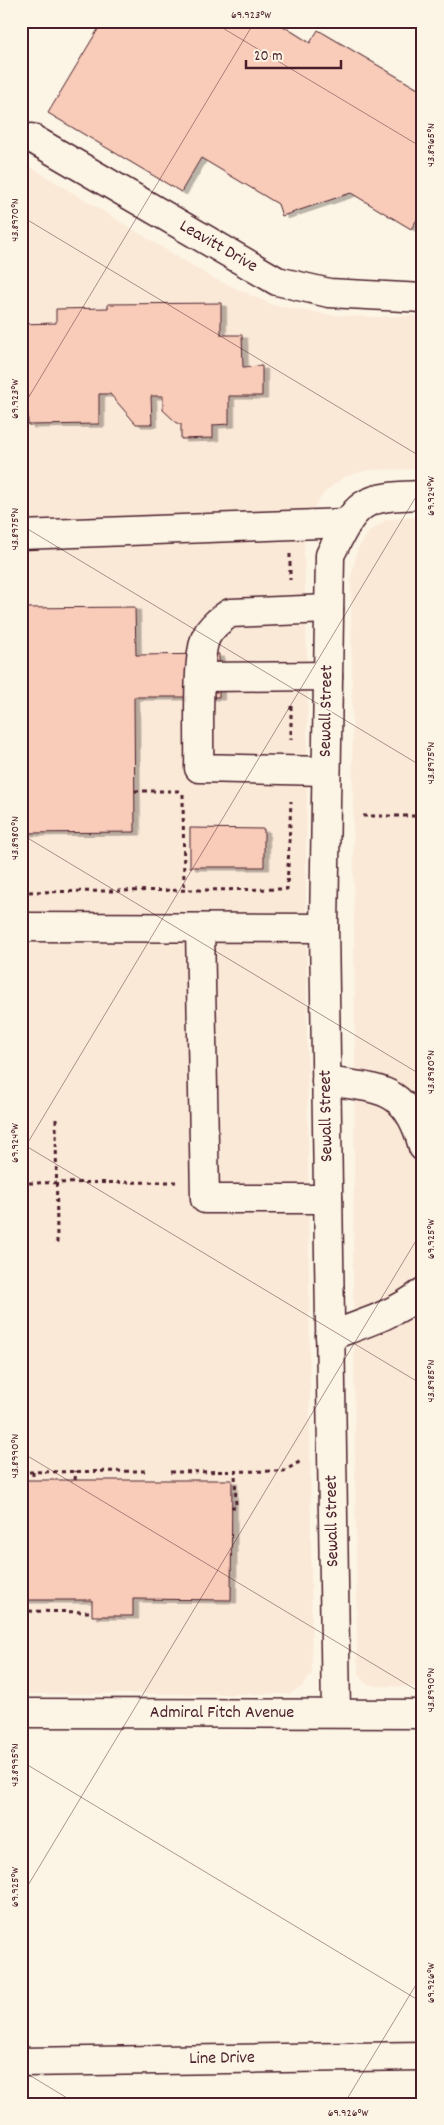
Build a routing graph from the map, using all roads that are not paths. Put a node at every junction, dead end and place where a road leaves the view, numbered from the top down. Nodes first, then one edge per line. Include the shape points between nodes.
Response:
1 (31, 138) dead end
2 (423, 298) edge
3 (423, 495) edge
4 (346, 523) junction
5 (21, 535) edge
6 (329, 609) junction
7 (328, 676) junction
8 (201, 677) junction
9 (326, 771) junction
10 (21, 927) edge
11 (200, 928) junction
12 (324, 928) junction
13 (326, 1080) junction
14 (423, 1146) edge
15 (328, 1198) junction
16 (423, 1292) edge
17 (330, 1336) junction
18 (21, 1713) edge
19 (336, 1713) junction
20 (423, 1714) edge
21 (423, 2056) edge
22 (21, 2062) edge

1 - 2 street, Leavitt Drive via 277,281 329,293
3 - 4 street, Sewall Street via 383,497 359,506
4 - 5 street
4 - 6 street, Sewall Street via 330,555
6 - 7 street, Sewall Street
6 - 8 street via 230,613 206,635 201,648
7 - 8 street
7 - 9 street, Sewall Street
8 - 9 street via 199,768
9 - 12 street, Sewall Street
10 - 11 street
11 - 12 street
11 - 15 street via 205,1199
12 - 13 street, Sewall Street
13 - 14 street via 390,1092 407,1108
13 - 15 street, Sewall Street
15 - 17 street, Sewall Street
16 - 17 street via 413,1301 382,1316
17 - 19 street, Sewall Street
18 - 19 street, Admiral Fitch Avenue
19 - 20 street, Admiral Fitch Avenue
21 - 22 street, Line Drive

